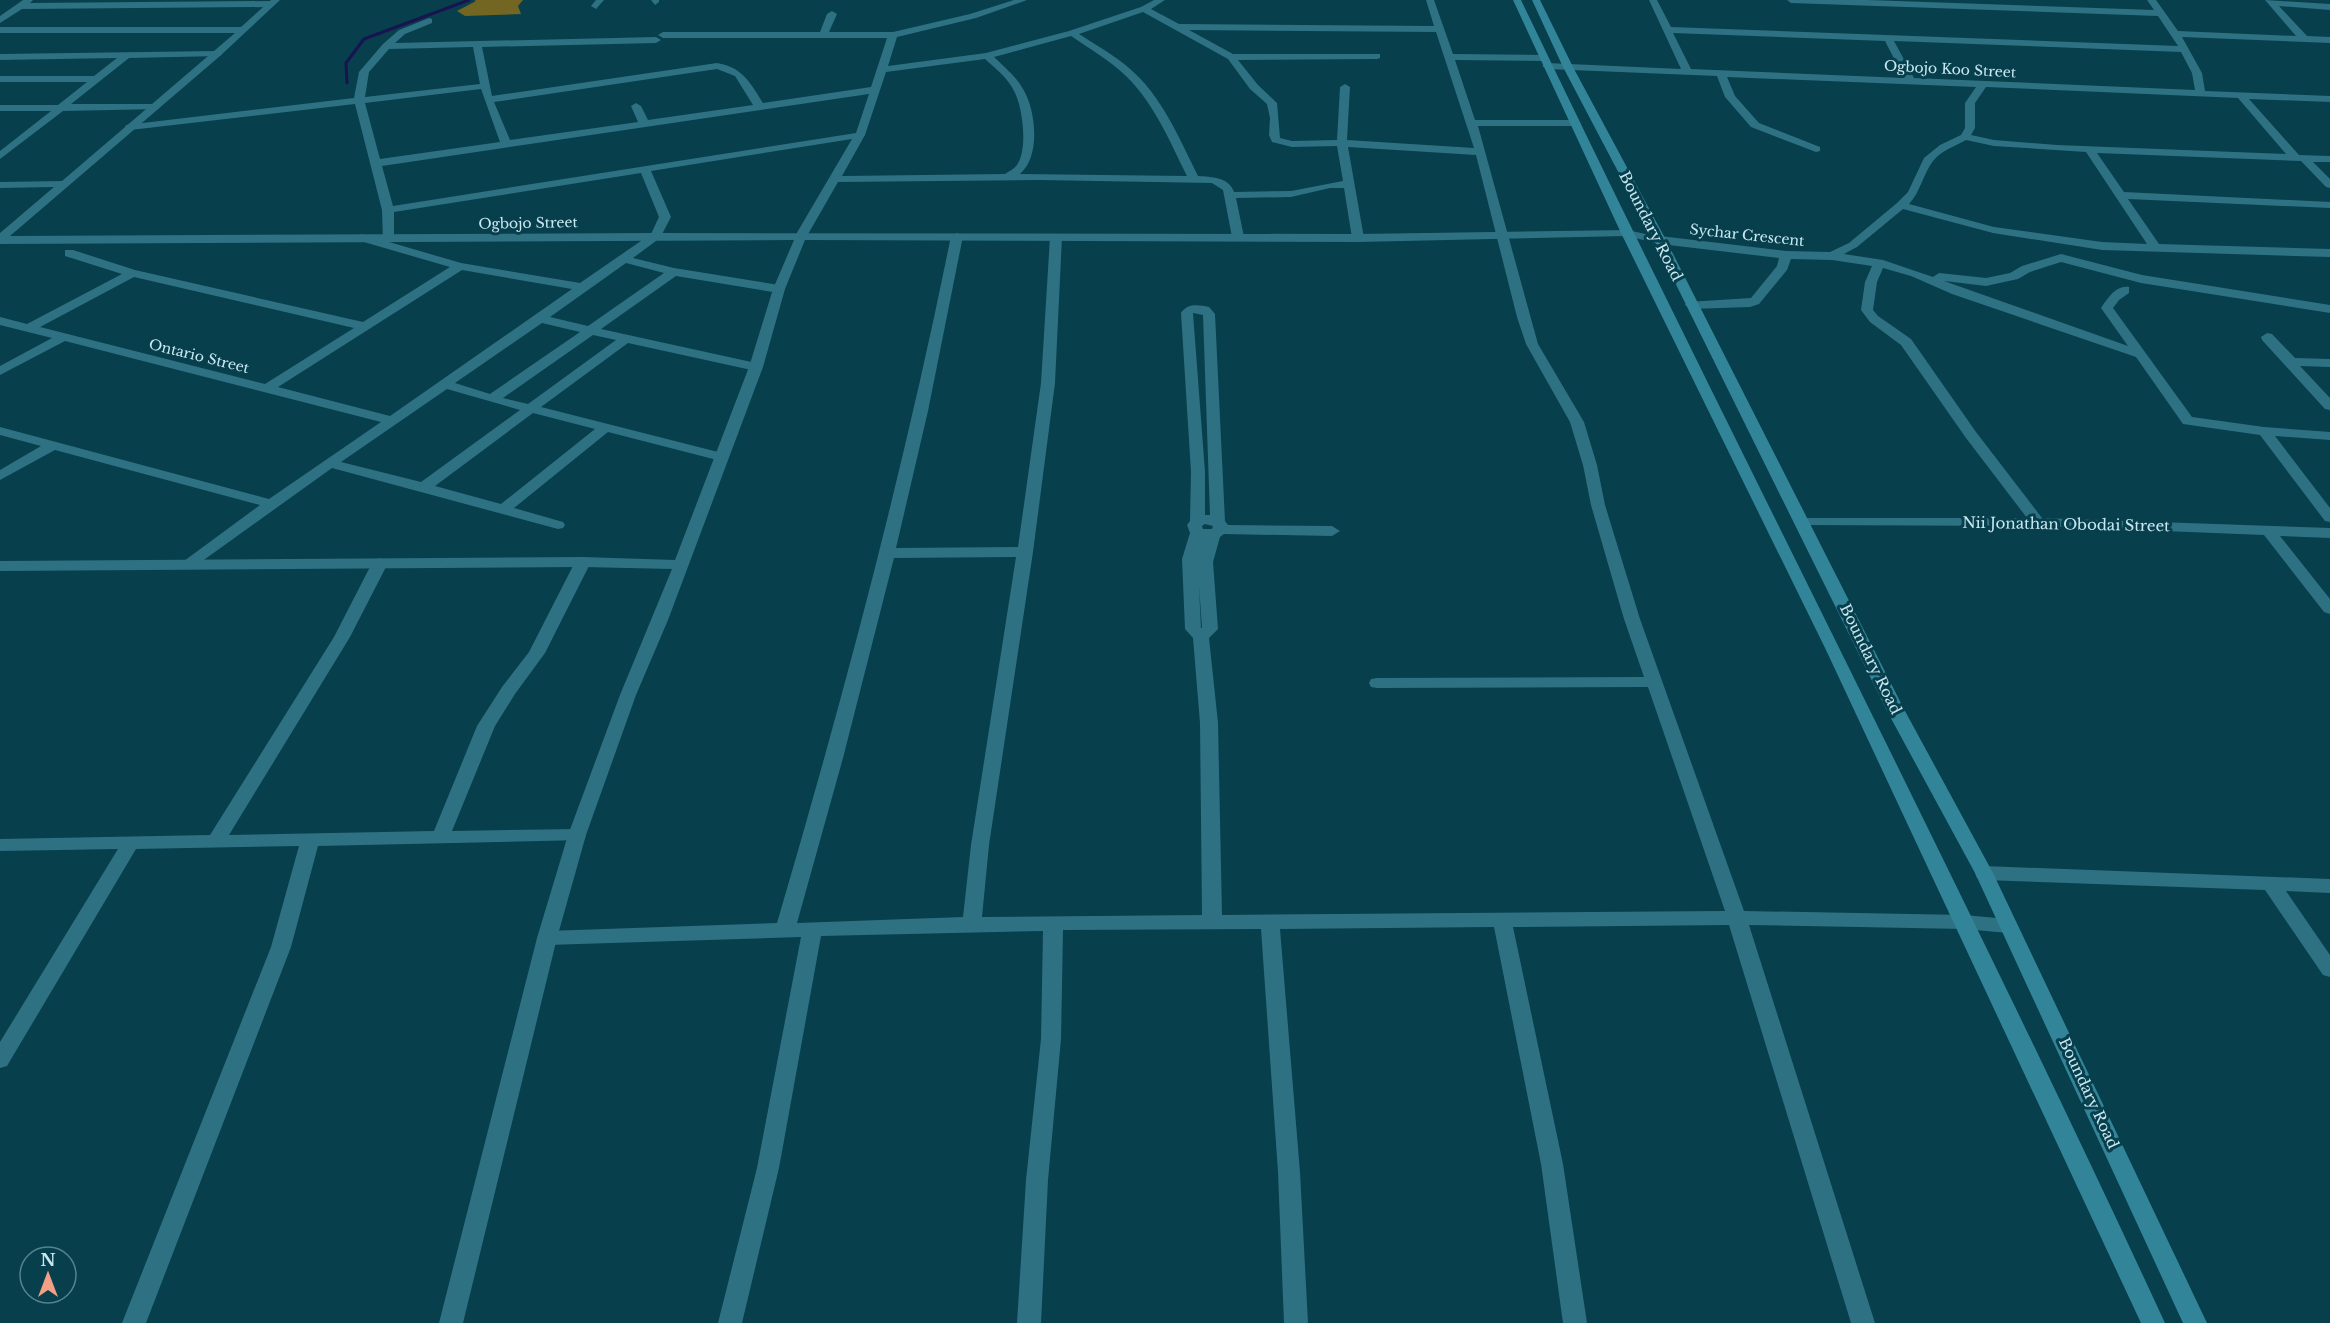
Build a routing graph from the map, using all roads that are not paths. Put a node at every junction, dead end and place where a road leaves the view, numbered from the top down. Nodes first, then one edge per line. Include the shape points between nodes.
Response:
1 (29, 0) edge
2 (1023, 0) edge
3 (1161, 0) edge
4 (1430, 0) edge
5 (1517, 0) edge
6 (1536, 0) edge
7 (1653, 0) edge
8 (1791, 0) edge
9 (2151, 0) edge
10 (1880, 1) edge
11 (274, 2) edge
12 (2270, 2) edge
13 (20, 6) junction
14 (2330, 7) edge
15 (1144, 9) junction
16 (2160, 13) junction
17 (832, 14) dead end
18 (0, 20) edge
19 (429, 21) dead end
20 (1177, 27) junction
21 (1441, 29) junction
22 (0, 30) edge
23 (243, 30) junction
24 (1668, 30) junction
25 (1072, 33) junction
26 (893, 34) junction
27 (2177, 34) junction
28 (823, 35) junction
29 (2304, 39) junction
30 (1889, 40) junction
31 (2330, 40) edge
32 (477, 44) junction
33 (386, 46) junction
34 (2184, 50) junction
35 (217, 54) junction
36 (127, 55) junction
37 (987, 56) junction
38 (1377, 56) dead end
39 (0, 57) edge
40 (1231, 57) junction
41 (1450, 57) junction
42 (1545, 62) junction
43 (1568, 67) junction
44 (610, 68) dead end
45 (880, 70) junction
46 (1687, 72) junction
47 (1720, 72) junction
48 (0, 79) edge
49 (96, 79) junction
50 (1910, 81) junction
51 (614, 82) junction
52 (1983, 84) junction
53 (485, 86) junction
54 (1345, 87) dead end
55 (874, 90) junction
56 (2200, 93) junction
57 (2241, 95) junction
58 (2330, 99) edge
59 (359, 100) junction
60 (488, 100) junction
61 (155, 106) junction
62 (636, 106) dead end
63 (759, 106) junction
64 (60, 107) junction
65 (0, 108) edge
66 (644, 123) junction
67 (1473, 123) junction
68 (1576, 123) junction
69 (130, 127) junction
70 (860, 135) junction
71 (1965, 136) junction
72 (20, 139) junction
73 (0, 140) edge
74 (506, 142) junction
75 (1342, 143) junction
76 (1816, 149) dead end
77 (2090, 150) junction
78 (1481, 152) junction
79 (0, 156) edge
80 (2300, 158) junction
81 (2330, 159) edge
82 (377, 163) junction
83 (1020, 169) junction
84 (645, 170) junction
85 (1040, 177) junction
86 (1007, 178) junction
87 (834, 179) junction
88 (1194, 179) junction
89 (65, 184) junction
90 (1350, 184) junction
91 (0, 185) edge
92 (2330, 185) edge
93 (1230, 195) junction
94 (2120, 195) junction
95 (1901, 205) junction
96 (2330, 205) edge
97 (388, 210) junction
98 (1627, 233) junction
99 (1501, 234) junction
100 (656, 236) junction
101 (801, 236) junction
102 (957, 237) junction
103 (1056, 237) junction
104 (1238, 237) junction
105 (361, 238) junction
106 (1358, 238) junction
107 (388, 239) junction
108 (0, 240) edge
109 (1659, 240) junction
110 (2155, 247) junction
111 (2330, 253) edge
112 (69, 254) dead end
113 (1786, 255) junction
114 (1832, 256) junction
115 (626, 260) junction
116 (1879, 263) junction
117 (460, 266) junction
118 (674, 272) junction
119 (132, 273) junction
120 (1915, 273) junction
121 (582, 287) junction
122 (779, 289) junction
123 (2126, 290) dead end
124 (1691, 305) junction
125 (2330, 309) edge
126 (540, 319) junction
127 (0, 321) edge
128 (363, 326) junction
129 (29, 328) junction
130 (591, 332) junction
131 (2267, 337) dead end
132 (61, 338) junction
133 (625, 339) junction
134 (2142, 355) junction
135 (2291, 362) junction
136 (2330, 363) edge
137 (756, 367) junction
138 (0, 371) edge
139 (443, 384) junction
140 (267, 388) junction
141 (492, 399) junction
142 (2330, 406) edge
143 (530, 408) junction
144 (391, 420) junction
145 (606, 427) junction
146 (0, 431) edge
147 (2264, 431) junction
148 (2330, 436) edge
149 (52, 446) junction
150 (721, 458) junction
151 (328, 464) junction
152 (0, 476) edge
153 (424, 487) junction
154 (271, 504) junction
155 (504, 509) junction
156 (2330, 518) edge
157 (1802, 522) junction
158 (2038, 522) junction
159 (558, 525) dead end
160 (1210, 528) junction
161 (2268, 530) junction
162 (1332, 531) dead end
163 (2330, 533) edge
164 (1025, 552) junction
165 (886, 553) junction
166 (583, 562) junction
167 (380, 563) junction
168 (189, 564) junction
169 (681, 565) junction
170 (0, 566) edge
171 (2330, 609) edge
172 (1656, 682) junction
173 (1377, 683) dead end
174 (577, 835) junction
175 (441, 836) junction
176 (216, 840) junction
177 (310, 840) junction
178 (132, 841) junction
179 (0, 845) edge
180 (1984, 873) junction
181 (2270, 883) junction
182 (2330, 886) edge
183 (1737, 918) junction
184 (1502, 920) junction
185 (1270, 922) junction
186 (1964, 922) junction
187 (1212, 923) junction
188 (972, 924) junction
189 (1053, 924) junction
190 (2008, 926) junction
191 (785, 930) junction
192 (812, 930) junction
193 (547, 938) junction
194 (2330, 970) edge
195 (0, 1060) edge
196 (134, 1323) edge
197 (451, 1323) edge
198 (730, 1323) edge
199 (1029, 1323) edge
200 (1296, 1323) edge
201 (1575, 1323) edge
202 (1863, 1323) edge
203 (2153, 1323) edge
204 (2195, 1323) edge

1 - 13 street
2 - 26 street
3 - 15 street
4 - 21 street
5 - 42 main road, Boundary Road
6 - 43 main road, Boundary Road
7 - 24 street
8 - 10 street
9 - 16 street
10 - 16 street
11 - 13 street
11 - 23 street
12 - 14 street
12 - 29 street
13 - 18 street
15 - 20 street
15 - 25 street
16 - 27 street
17 - 28 street
19 - 33 street via 402,32
20 - 21 street
20 - 40 street
21 - 41 street
22 - 23 street
23 - 35 street
24 - 30 street
24 - 46 street
25 - 37 street
25 - 88 street via 1114,61 1146,92 1166,122
26 - 28 street
26 - 45 street
27 - 29 street
27 - 34 street
28 - 32 street
29 - 31 street
30 - 34 street
30 - 50 street
32 - 33 street
32 - 53 street
33 - 59 street via 364,72
34 - 56 street via 2202,84
35 - 36 street
35 - 61 street
36 - 39 street
36 - 49 street
37 - 45 street
37 - 83 street via 1009,76 1020,93 1028,132 1028,148
38 - 40 street
40 - 75 street via 1272,103 1276,140 1297,144
41 - 42 street, Ogbojo Koo Street
41 - 67 street
42 - 43 street, Ogbojo Koo Street
42 - 68 main road, Boundary Road
43 - 46 street, Ogbojo Koo Street
43 - 109 main road, Boundary Road
44 - 51 street
45 - 55 street
46 - 47 street, Ogbojo Koo Street
47 - 50 street, Ogbojo Koo Street
47 - 76 street via 1730,97 1755,125
48 - 49 street
49 - 64 street
50 - 52 street, Ogbojo Koo Street
51 - 60 street
51 - 63 street via 730,67 738,72
52 - 56 street, Ogbojo Koo Street
52 - 71 street via 1970,103 1970,128
53 - 59 street
53 - 60 street
54 - 75 street
55 - 63 street
55 - 70 street
56 - 57 street, Ogbojo Koo Street
57 - 58 street, Ogbojo Koo Street
57 - 80 street via 2263,123
59 - 69 street
59 - 82 street
60 - 74 street
61 - 64 street
61 - 69 street
62 - 66 street
63 - 66 street
64 - 65 street
64 - 72 street
66 - 74 street
67 - 68 street
67 - 78 street
68 - 98 main road, Boundary Road
69 - 89 street
70 - 84 street
70 - 87 street
71 - 77 street via 2009,145
71 - 95 street via 1928,160 1913,193
72 - 73 street
72 - 79 street
74 - 82 street
75 - 78 street
75 - 90 street
77 - 80 street
77 - 94 street
78 - 99 street
80 - 81 street
80 - 92 street
82 - 97 street
83 - 85 street
83 - 86 street
84 - 97 street
84 - 100 street via 665,217
85 - 86 street
85 - 88 street
86 - 87 street
87 - 101 street
88 - 93 street via 1222,183
89 - 91 street
89 - 108 street
90 - 93 street via 1291,194
90 - 106 street
93 - 104 street
94 - 96 street
94 - 110 street
95 - 110 street via 2021,235 2102,246
95 - 114 street via 1853,245
97 - 107 street
98 - 99 street, Sychar Crescent
98 - 109 street, Sychar Crescent
98 - 186 main road, Boundary Road via 1830,640
99 - 106 street, Sychar Crescent
99 - 172 street via 1532,344 1577,422 1632,620
100 - 101 street, Ogbojo Street
100 - 107 street, Ogbojo Street
100 - 115 street
101 - 102 street, Ogbojo Street
101 - 122 street
102 - 103 street, Ogbojo Street
102 - 165 street via 935,352
103 - 104 street, Ogbojo Street
103 - 164 street via 1048,383
104 - 106 street, Ogbojo Street
105 - 107 street, Ogbojo Street
105 - 108 street, Ogbojo Street
105 - 117 street
109 - 113 street, Sychar Crescent
109 - 124 main road, Boundary Road
110 - 111 street
112 - 119 street
113 - 114 street, Sychar Crescent
113 - 124 street via 1783,267 1755,301
114 - 116 street, Sychar Crescent
115 - 118 street
115 - 121 street
116 - 120 street, Sychar Crescent
116 - 158 street via 1871,282 1867,310 1906,342
117 - 121 street
117 - 128 street
118 - 122 street
118 - 130 street
119 - 128 street
119 - 129 street
120 - 125 street via 1986,282 2014,276 2054,259 2068,259 2141,279
120 - 134 street
121 - 126 street
122 - 137 street
123 - 134 street via 2107,308
124 - 157 main road, Boundary Road
126 - 130 street
126 - 139 street
127 - 129 street, Ontario Street
128 - 140 street
129 - 132 street, Ontario Street
130 - 133 street
130 - 141 street
131 - 135 street
132 - 138 street
132 - 140 street, Ontario Street
133 - 137 street
133 - 143 street
134 - 147 street via 2188,421
135 - 136 street
135 - 142 street
137 - 150 street
139 - 141 street
139 - 144 street
140 - 144 street, Ontario Street
141 - 143 street
143 - 145 street
143 - 153 street
144 - 151 street
145 - 150 street
145 - 155 street
146 - 149 street
147 - 148 street
147 - 156 street
149 - 152 street
149 - 154 street
150 - 169 street
151 - 153 street
151 - 154 street
153 - 155 street
154 - 168 street
155 - 159 street
157 - 158 street, Nii Jonathan Obodai Street
157 - 180 main road, Boundary Road via 1896,711
158 - 161 street, Nii Jonathan Obodai Street
160 - 160 street via 1209,314 1190,309 1187,314 1198,472
160 - 162 street
160 - 187 street via 1205,562 1210,629 1201,637 1209,723
161 - 163 street, Nii Jonathan Obodai Street
161 - 171 street
164 - 165 street
164 - 188 street via 980,845
165 - 191 street via 836,756
166 - 167 street
166 - 169 street
166 - 175 street via 537,653 486,726
167 - 168 street
167 - 176 street via 342,637
168 - 170 street
169 - 174 street
172 - 173 street
172 - 183 street
174 - 175 street
174 - 193 street
175 - 177 street
176 - 177 street
176 - 178 street
177 - 196 street via 281,947
178 - 179 street
178 - 195 street
180 - 181 street
180 - 190 main road, Boundary Road
181 - 182 street
181 - 194 street
183 - 184 street
183 - 186 street
183 - 202 street
184 - 185 street
184 - 201 street via 1552,1164
185 - 187 street
185 - 200 street
186 - 190 street
186 - 203 main road, Boundary Road
187 - 189 street
188 - 189 street
188 - 192 street
189 - 199 street via 1051,1039 1037,1180
190 - 204 main road, Boundary Road
191 - 192 street
191 - 193 street
192 - 198 street via 768,1168
193 - 197 street

